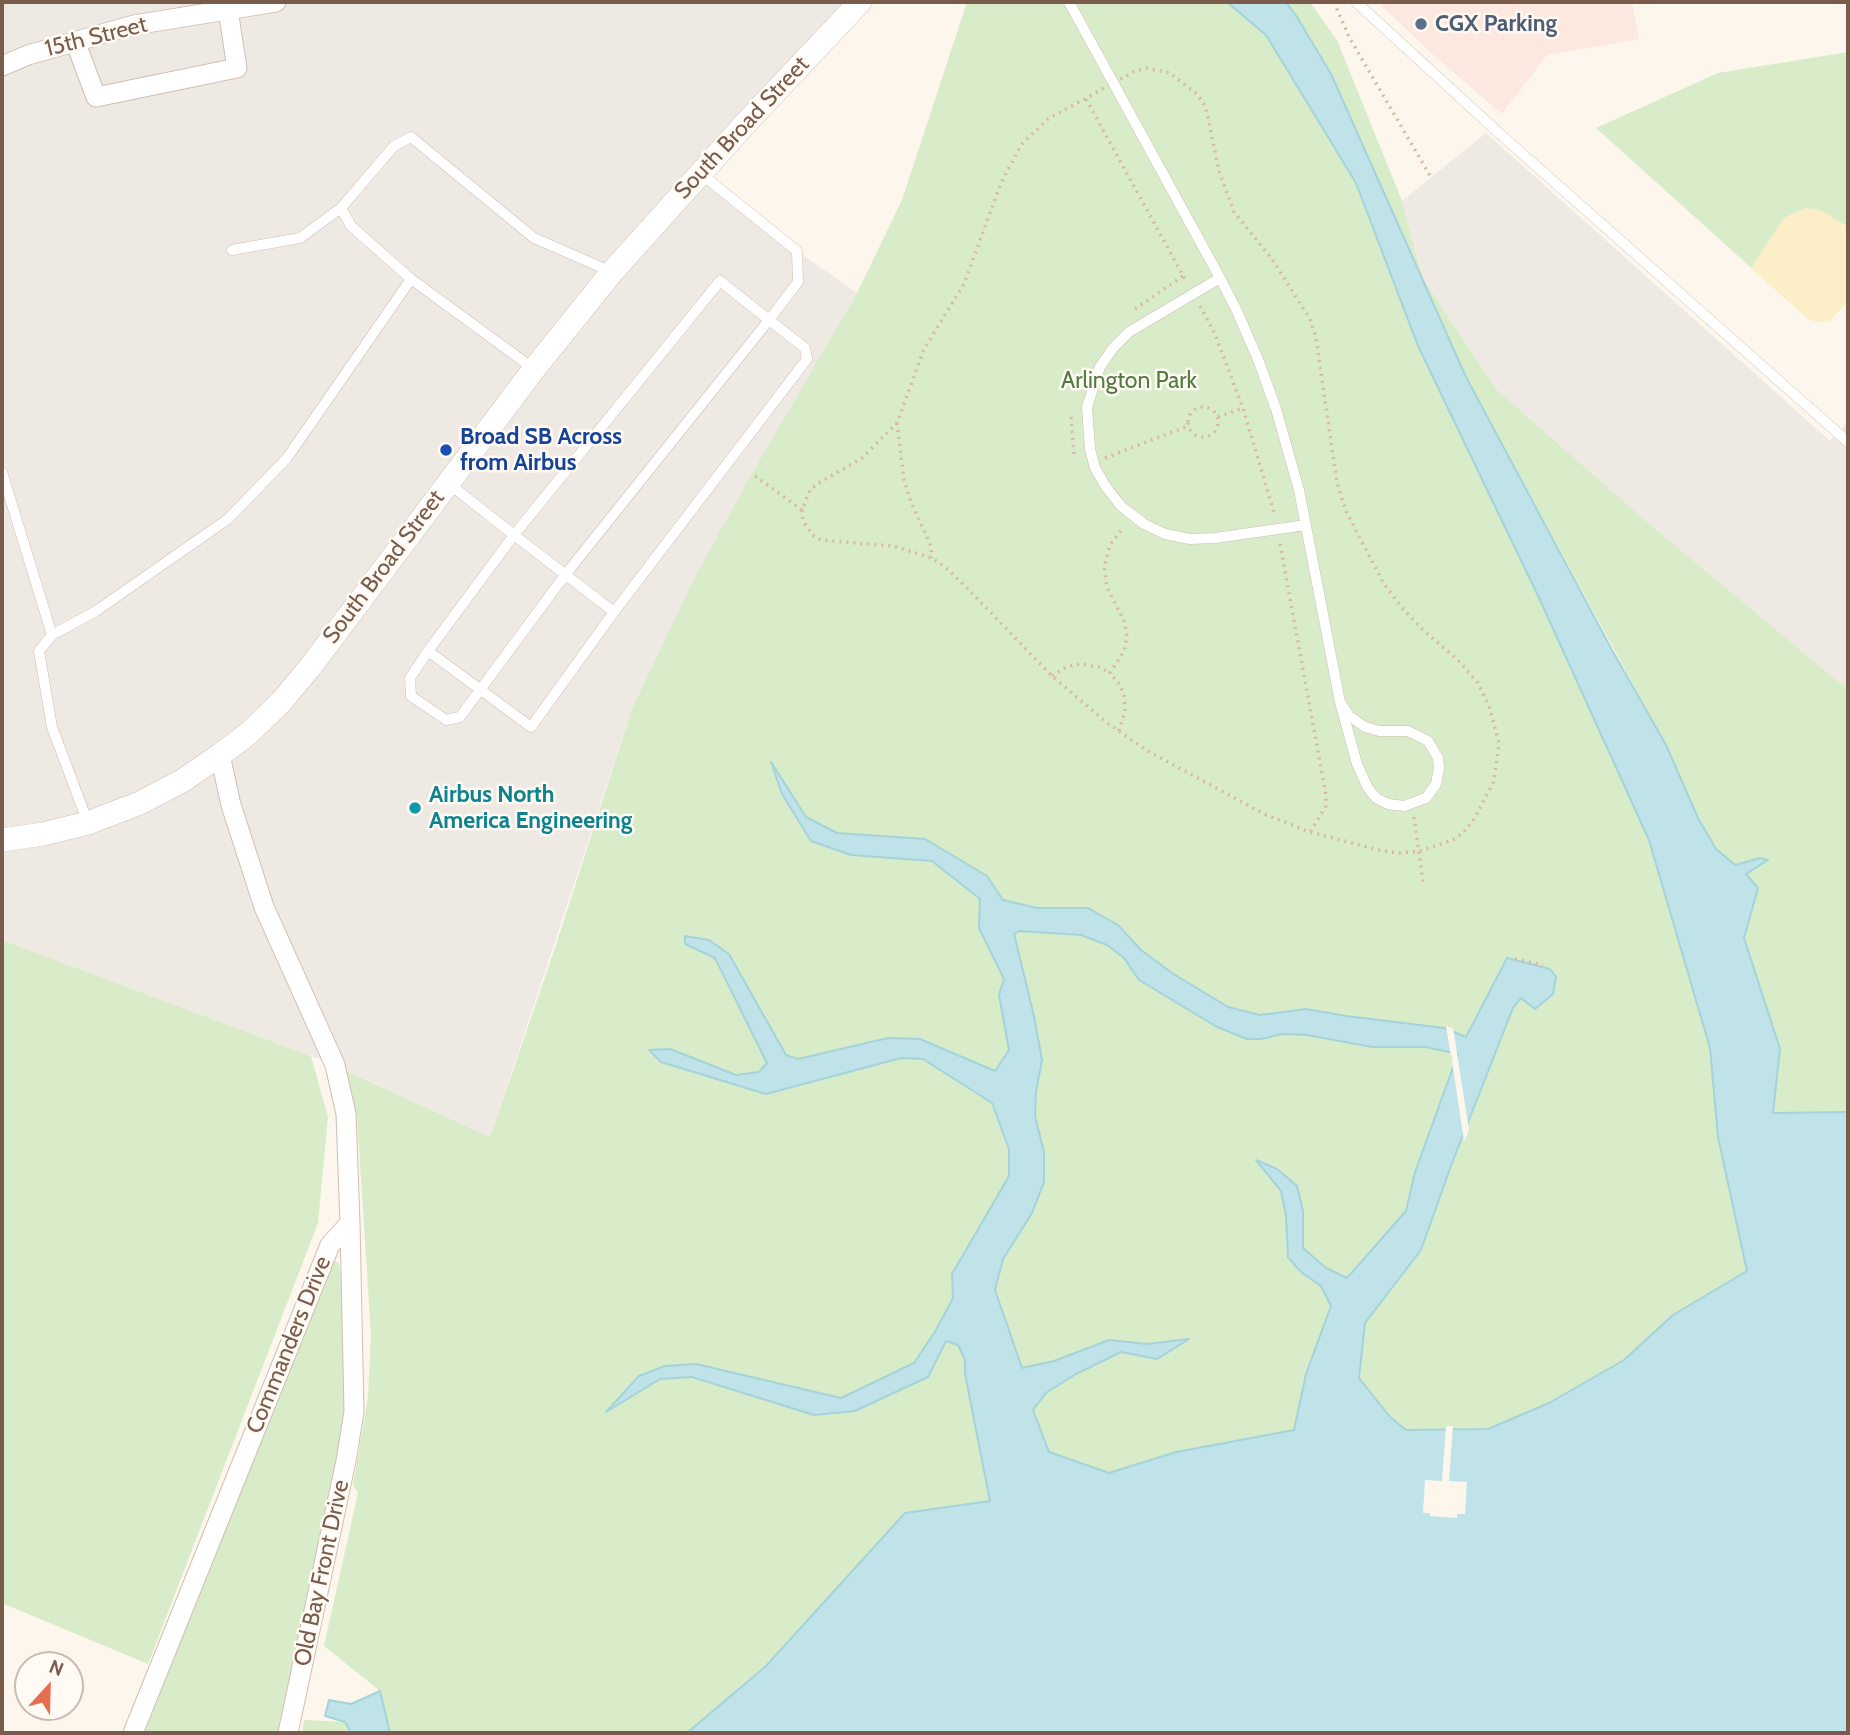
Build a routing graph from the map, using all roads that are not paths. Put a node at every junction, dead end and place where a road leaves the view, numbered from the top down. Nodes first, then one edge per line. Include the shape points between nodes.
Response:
1 (276, 2) edge
2 (1069, 2) edge
3 (1356, 2) edge
4 (858, 3) edge
5 (228, 10) junction
6 (75, 41) junction
7 (2, 66) edge
8 (700, 173) junction
9 (341, 208) junction
10 (232, 250) dead end
11 (612, 272) junction
12 (1220, 278) junction
13 (411, 279) junction
14 (769, 320) junction
15 (534, 369) junction
16 (1848, 442) edge
17 (2, 472) edge
18 (447, 483) junction
19 (1306, 525) junction
20 (514, 535) junction
21 (565, 575) junction
22 (614, 612) junction
23 (52, 635) junction
24 (428, 651) junction
25 (480, 689) junction
26 (1340, 702) junction
27 (220, 755) junction
28 (88, 823) junction
29 (2, 840) edge
30 (350, 1223) junction
31 (133, 1733) edge
32 (288, 1733) edge

1 - 5 street, 15th Street
2 - 12 lane
3 - 16 lane
4 - 8 street, South Broad Street
5 - 6 street, 15th Street via 134,25
5 - 6 street via 237,68 122,92 96,97
6 - 7 street, 15th Street
8 - 11 street, South Broad Street
8 - 14 lane via 797,251 798,282
9 - 10 lane via 300,238
9 - 11 lane via 394,146 411,137 534,238
9 - 13 lane via 351,226
11 - 15 street, South Broad Street
12 - 19 lane via 1276,409
12 - 19 lane via 1129,332 1100,366 1087,407 1094,462 1105,487 1121,506 1165,534 1215,538
13 - 15 lane
13 - 23 lane via 287,458 228,519 96,611
14 - 20 lane via 720,281
14 - 21 lane
14 - 22 lane via 805,348 807,359
15 - 18 street, South Broad Street
17 - 23 lane
18 - 20 lane
18 - 27 street, South Broad Street via 311,666 273,710
19 - 26 lane
20 - 21 lane
20 - 24 lane
21 - 22 lane
21 - 25 lane
22 - 25 lane via 531,727
23 - 28 lane via 39,651 52,727
24 - 25 lane
24 - 25 lane via 410,678 411,696 446,720 460,717
26 - 26 lane via 1357,764 1376,798 1404,806 1426,798 1436,785 1439,768 1432,747 1408,731 1365,727 1349,716
27 - 28 street, South Broad Street via 182,781
27 - 30 street via 264,907 335,1065 346,1114
28 - 29 street, South Broad Street
30 - 31 street, Commanders Drive via 330,1245
30 - 32 street, Old Bay Front Drive via 354,1412

